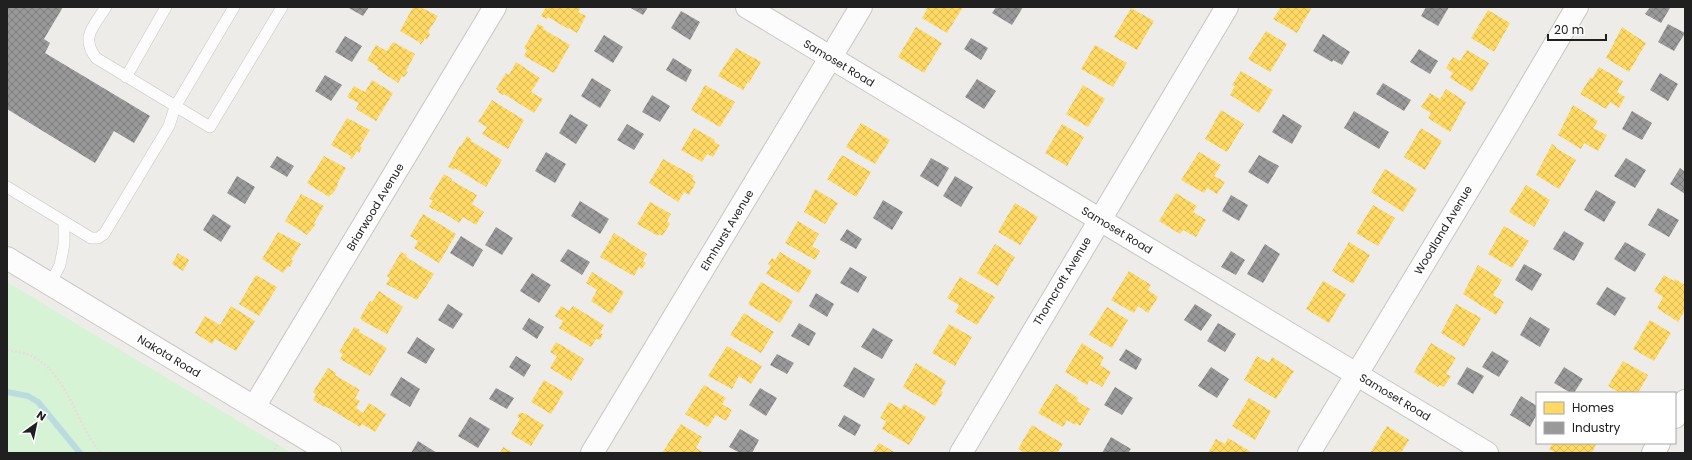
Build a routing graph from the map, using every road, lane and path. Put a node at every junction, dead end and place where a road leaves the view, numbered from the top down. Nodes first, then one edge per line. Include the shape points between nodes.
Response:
1 (106, 7) edge
2 (166, 7) edge
3 (234, 7) edge
4 (282, 7) edge
5 (495, 7) edge
6 (747, 7) edge
7 (861, 7) edge
8 (1227, 7) edge
9 (1577, 7) edge
10 (831, 58) junction
11 (126, 77) junction
12 (175, 107) junction
13 (7, 187) edge
14 (1100, 220) junction
15 (64, 222) junction
16 (7, 258) edge
17 (50, 284) junction
18 (7, 350) edge
19 (1356, 374) junction
20 (1685, 401) edge
21 (254, 407) junction
22 (1676, 415) edge
23 (278, 443) dead end
24 (1659, 444) edge
25 (100, 453) edge
26 (272, 453) edge
27 (330, 453) edge
28 (592, 453) edge
29 (961, 453) edge
30 (1309, 453) edge
31 (1487, 453) edge
32 (1653, 453) edge

1 - 11 lane via 93,28 88,43 96,58
2 - 11 lane
3 - 12 lane
4 - 12 lane via 210,127
5 - 21 street, Briarwood Avenue
6 - 10 street, Samoset Road
7 - 10 street, Elmhurst Avenue
8 - 14 street, Thorncroft Avenue
9 - 19 street, Woodland Avenue
10 - 14 street, Samoset Road
10 - 28 street, Elmhurst Avenue
11 - 12 lane
12 - 15 lane via 169,126 104,234 98,238 91,238
13 - 15 lane
14 - 19 street, Samoset Road
14 - 29 street, Thorncroft Avenue
15 - 17 lane via 64,244 60,265
16 - 17 street, Nakota Road
17 - 21 street, Nakota Road
18 - 25 path via 36,358 50,370 62,384 81,425
19 - 30 street, Woodland Avenue
19 - 31 street, Samoset Road
20 - 22 street
21 - 27 street, Nakota Road
23 - 26 path
24 - 32 street

